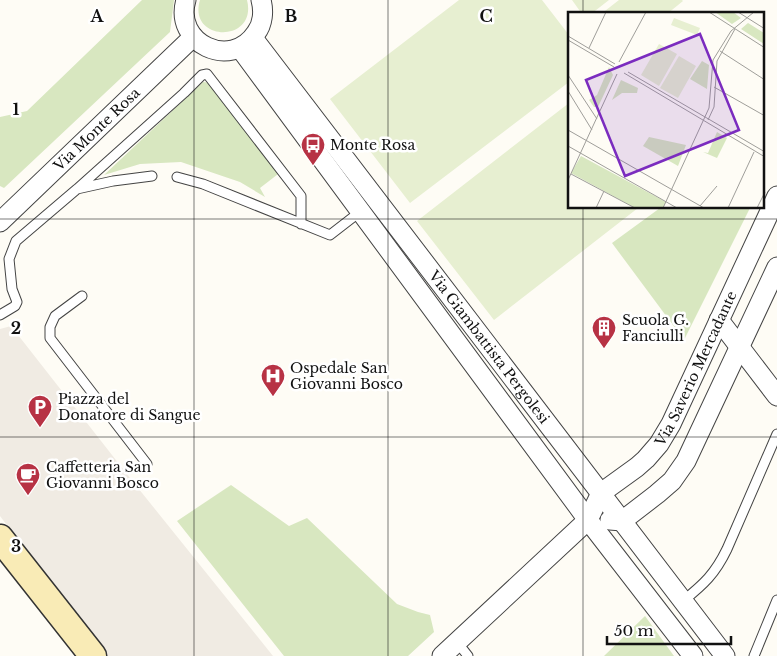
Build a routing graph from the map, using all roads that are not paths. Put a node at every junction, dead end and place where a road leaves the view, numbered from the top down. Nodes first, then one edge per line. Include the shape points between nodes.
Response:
1 (186, 0) edge
2 (261, 0) edge
3 (193, 37) junction
4 (247, 43) junction
5 (152, 176) dead end
6 (176, 178) dead end
7 (77, 189) junction
8 (777, 196) edge
9 (361, 211) junction
10 (0, 222) edge
11 (301, 224) junction
12 (777, 267) edge
13 (82, 296) dead end
14 (0, 315) edge
15 (719, 320) junction
16 (740, 348) junction
17 (777, 396) edge
18 (777, 434) edge
19 (147, 464) dead end
20 (601, 493) junction
21 (588, 520) junction
22 (622, 521) junction
23 (0, 538) edge
24 (683, 600) junction
25 (777, 600) edge
26 (462, 649) edge
27 (93, 656) edge
28 (442, 656) edge
29 (692, 656) edge
30 (725, 656) edge
31 (754, 656) edge

1 - 3 street via 185,21
2 - 4 street via 262,22
3 - 4 street via 213,50 228,51
3 - 10 street, Via Monte Rosa
4 - 9 street, Via Giambattista Pergolesi
4 - 20 street, Via Giambattista Pergolesi
5 - 7 lane
6 - 11 lane via 203,184
7 - 11 lane via 202,75 207,74 301,196
7 - 14 lane via 16,241 9,259 12,289 17,302 16,306
8 - 15 street, Via Saverio Mercadante
9 - 11 lane via 330,235
9 - 21 street, Via Giambattista Pergolesi
12 - 16 street
13 - 19 lane via 55,316 50,338
15 - 16 street
15 - 20 street, Via Saverio Mercadante via 659,444 642,463
16 - 17 street
16 - 22 street via 686,461 666,486
18 - 24 lane via 720,564 705,583
20 - 21 street, Via Saverio Mercadante
20 - 22 street, Via Giambattista Pergolesi
21 - 22 street
21 - 26 street, Via Saverio Mercadante
21 - 29 street, Via Giambattista Pergolesi
22 - 24 street, Via Giambattista Pergolesi
23 - 27 street
24 - 30 street, Via Giambattista Pergolesi
25 - 31 lane
26 - 28 street, Via Saverio Mercadante

